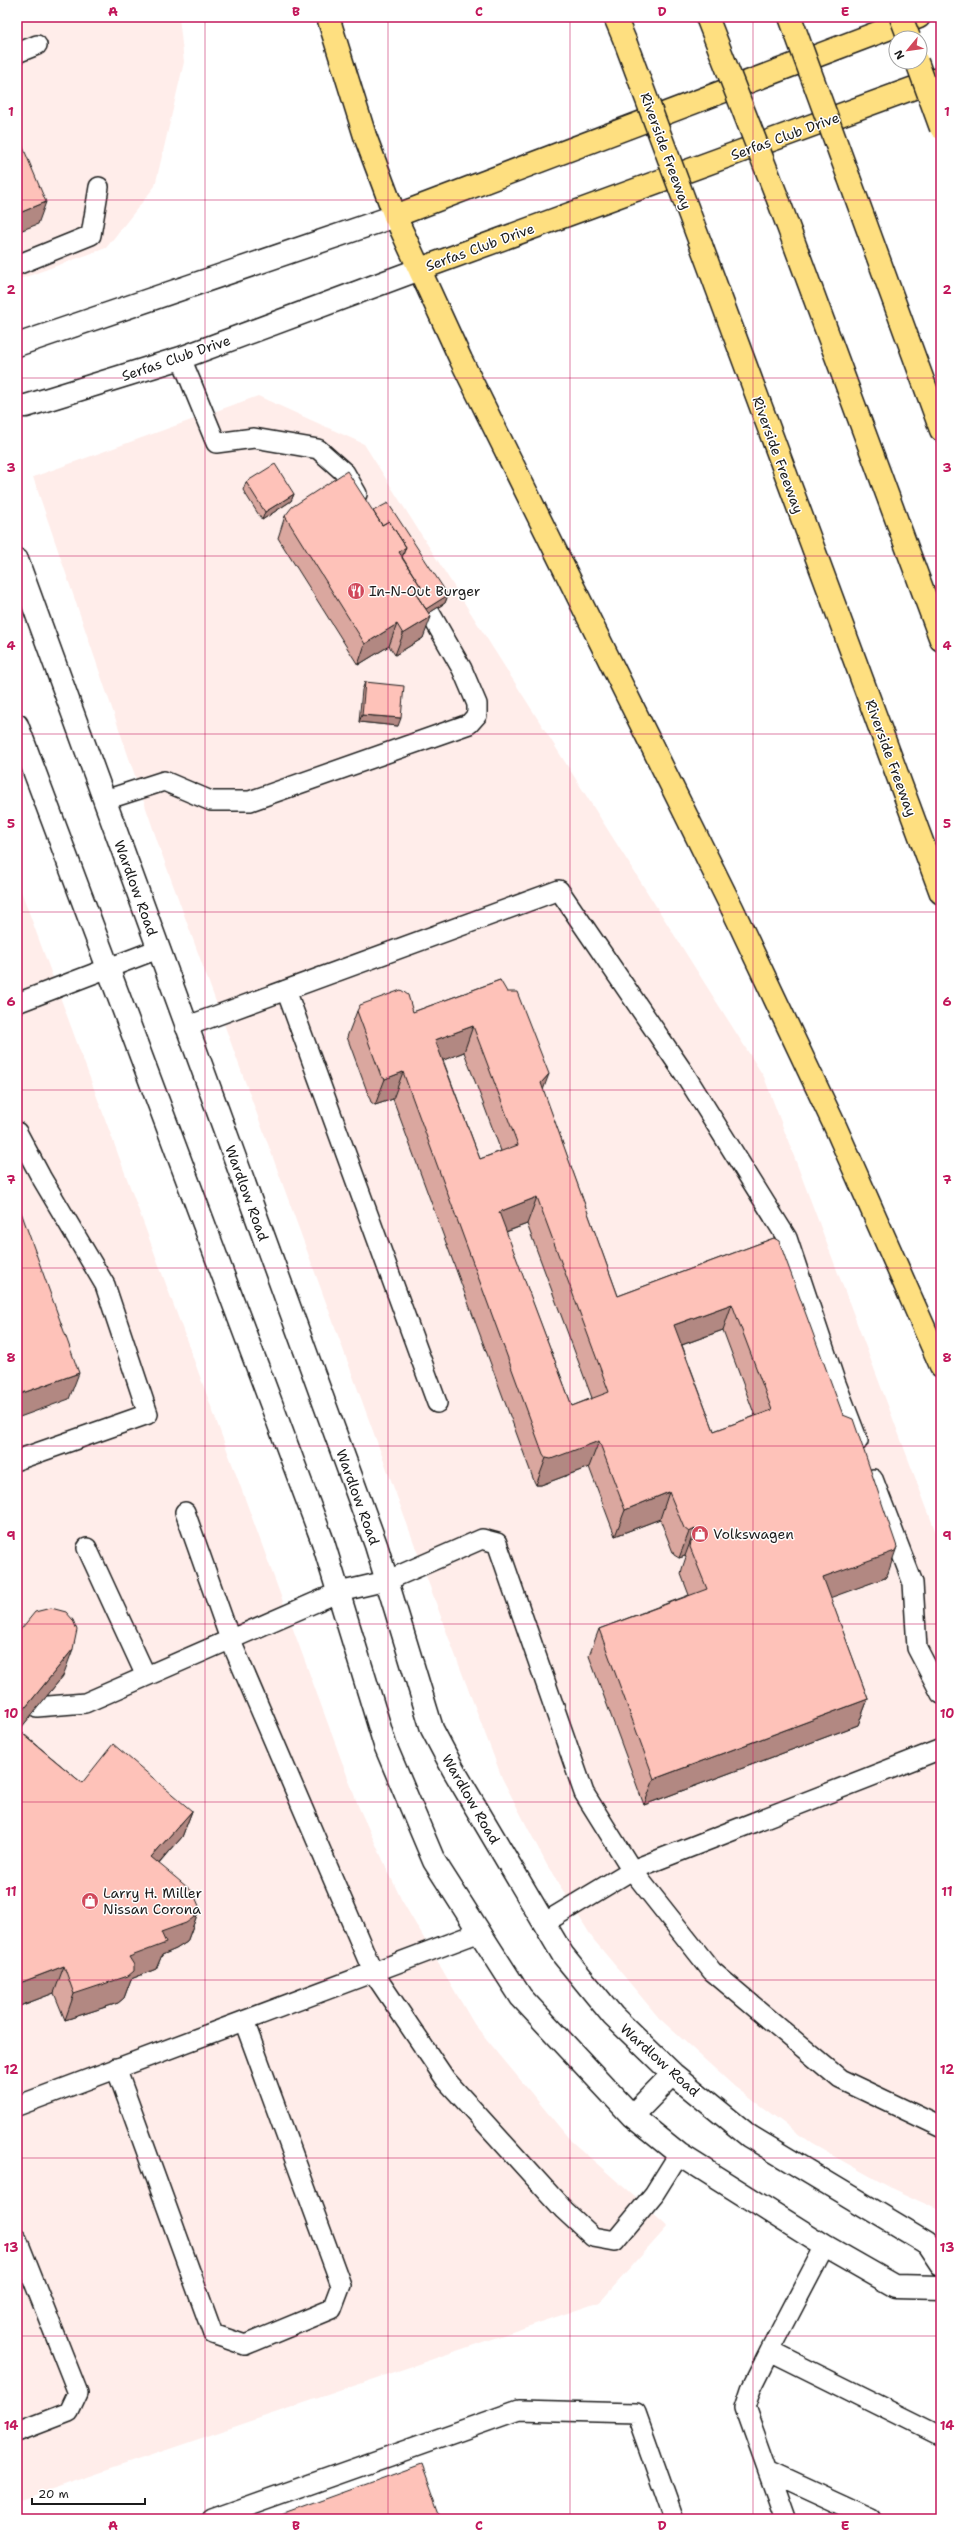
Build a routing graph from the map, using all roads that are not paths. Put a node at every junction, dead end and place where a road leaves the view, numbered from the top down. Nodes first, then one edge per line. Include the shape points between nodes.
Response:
1 (328, 17) edge
2 (615, 17) edge
3 (707, 17) edge
4 (790, 17) edge
5 (901, 17) edge
6 (920, 17) edge
7 (906, 30) edge
8 (37, 45) dead end
9 (17, 53) edge
10 (920, 70) edge
11 (941, 78) edge
12 (941, 128) edge
13 (99, 187) dead end
14 (395, 216) junction
15 (17, 265) edge
16 (420, 269) junction
17 (17, 345) edge
18 (181, 358) junction
19 (17, 406) edge
20 (941, 430) edge
21 (368, 512) edge
22 (17, 560) edge
23 (406, 572) edge
24 (941, 640) edge
25 (17, 725) edge
26 (105, 800) junction
27 (941, 893) edge
28 (158, 949) junction
29 (108, 968) junction
30 (286, 990) junction
31 (17, 1003) edge
32 (186, 1027) junction
33 (17, 1132) edge
34 (941, 1366) edge
35 (437, 1403) dead end
36 (17, 1460) edge
37 (185, 1512) dead end
38 (87, 1548) dead end
39 (386, 1581) junction
40 (339, 1592) junction
41 (230, 1639) junction
42 (146, 1676) junction
43 (941, 1694) edge
44 (38, 1707) edge
45 (941, 1749) edge
46 (632, 1870) junction
47 (544, 1923) junction
48 (480, 1932) junction
49 (373, 1972) junction
50 (244, 2021) junction
51 (116, 2068) junction
52 (673, 2074) junction
53 (17, 2106) edge
54 (632, 2116) junction
55 (941, 2128) edge
56 (680, 2154) junction
57 (17, 2239) edge
58 (825, 2246) junction
59 (941, 2264) edge
60 (941, 2287) edge
61 (770, 2351) junction
62 (17, 2432) edge
63 (941, 2436) edge
64 (768, 2471) junction
65 (212, 2519) edge
66 (674, 2519) edge
67 (785, 2519) edge
68 (872, 2519) edge

1 - 14 main road
2 - 27 main road, Riverside Freeway, bridge
3 - 24 main road, bridge via 779,202
4 - 20 main road, bridge
5 - 7 main road, bridge
6 - 14 main road
8 - 9 lane
10 - 12 main road, bridge
11 - 16 main road, Serfas Club Drive
13 - 15 lane via 91,235
14 - 16 main road
14 - 17 street
16 - 18 street, Serfas Club Drive
16 - 34 main road via 461,360 728,901 835,1126
18 - 19 street, Serfas Club Drive via 26,406
18 - 21 lane via 216,444 254,438 318,449 345,473
22 - 26 street, Wardlow Road
23 - 26 lane via 462,669 477,704 477,715 469,724 250,801 211,801 164,781
25 - 29 street
26 - 28 street, Wardlow Road
28 - 29 lane
28 - 32 street, Wardlow Road
29 - 31 lane
29 - 40 street via 324,1542
30 - 32 lane
30 - 35 lane
30 - 43 lane via 559,890 684,1073 787,1238 835,1382 913,1584 917,1648
32 - 39 street, Wardlow Road via 376,1545
33 - 36 lane via 41,1178 105,1285 148,1414
37 - 41 lane
38 - 42 lane
39 - 40 lane
39 - 46 lane via 482,1539 497,1543 584,1793
39 - 47 street, Wardlow Road via 432,1729
40 - 41 lane
40 - 48 street via 385,1745 434,1861
41 - 42 lane
41 - 49 lane
42 - 44 lane via 84,1703
45 - 46 lane
46 - 47 lane
46 - 55 lane via 712,1971 840,2079
47 - 52 street, Wardlow Road via 563,1955 613,2016
48 - 49 lane
48 - 54 street via 521,1996
49 - 50 lane
49 - 56 lane via 446,2080 564,2210 593,2237 615,2241 654,2194
50 - 51 lane
50 - 51 lane via 341,2284 332,2309 245,2345 214,2334
51 - 53 lane
52 - 54 street
52 - 59 street, Wardlow Road via 749,2136 928,2243
54 - 56 street
56 - 58 street
57 - 62 lane via 78,2393 69,2412
58 - 60 street via 895,2286
58 - 61 lane
61 - 63 lane
61 - 64 lane via 745,2406
64 - 67 lane
64 - 68 lane
65 - 66 lane via 519,2410 636,2413

